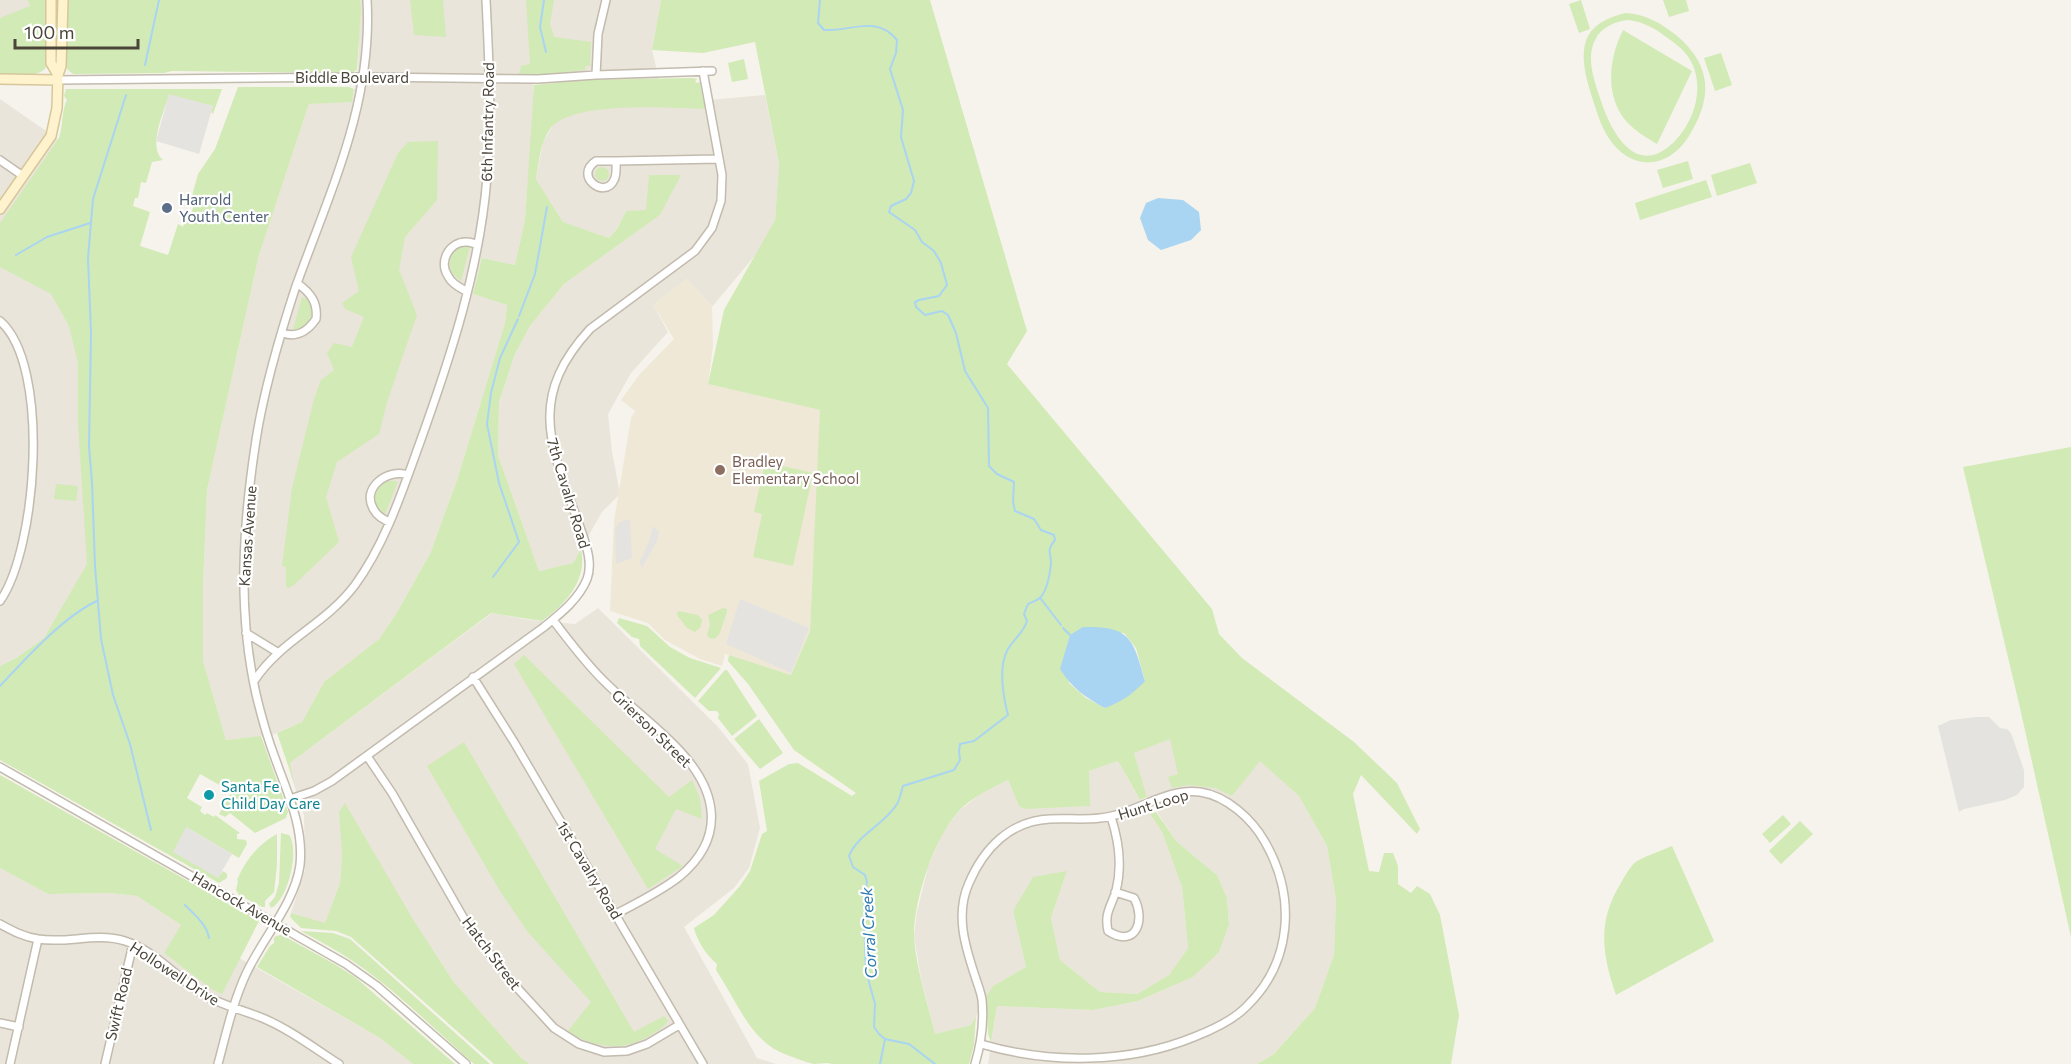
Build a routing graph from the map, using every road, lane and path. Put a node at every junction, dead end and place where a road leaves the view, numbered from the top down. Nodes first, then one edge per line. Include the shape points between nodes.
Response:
1 (51, 0) edge
2 (63, 0) edge
3 (366, 0) edge
4 (486, 0) edge
5 (606, 0) edge
6 (703, 71) junction
7 (712, 71) dead end
8 (596, 75) junction
9 (58, 77) junction
10 (363, 77) junction
11 (490, 77) junction
12 (0, 79) edge
13 (719, 159) junction
14 (0, 160) edge
15 (616, 161) junction
16 (23, 176) junction
17 (0, 209) edge
18 (477, 244) junction
19 (297, 284) junction
20 (466, 291) junction
21 (0, 321) edge
22 (282, 333) junction
23 (408, 475) junction
24 (388, 522) junction
25 (0, 601) edge
26 (553, 620) junction
27 (246, 633) junction
28 (277, 652) junction
29 (473, 677) junction
30 (254, 681) junction
31 (367, 756) junction
32 (0, 767) edge
33 (290, 799) junction
34 (1111, 817) junction
35 (1115, 892) junction
36 (616, 914) junction
37 (275, 922) junction
38 (0, 924) edge
39 (38, 939) junction
40 (133, 944) junction
41 (233, 1008) junction
42 (0, 1023) edge
43 (679, 1025) junction
44 (19, 1027) junction
45 (981, 1044) junction
46 (10, 1064) edge
47 (105, 1064) edge
48 (218, 1064) edge
49 (339, 1064) edge
50 (466, 1064) edge
51 (703, 1064) edge
52 (975, 1064) edge

1 - 9 street via 51,63
2 - 9 street
3 - 10 street, Kansas Avenue
4 - 11 street, 6th Infantry Road
5 - 8 street via 598,34
6 - 7 street, Biddle Boulevard
6 - 8 street, Biddle Boulevard
6 - 13 street, 7th Cavalry Road
8 - 11 street, Biddle Boulevard via 538,80
9 - 10 street, Biddle Boulevard
9 - 12 street, Biddle Boulevard
9 - 16 street via 51,136
10 - 11 street, Biddle Boulevard
10 - 19 street, Kansas Avenue via 348,142
11 - 18 street, 6th Infantry Road via 487,178
13 - 15 street
13 - 26 street, 7th Cavalry Road via 721,201 712,228 695,251 591,329 576,345 557,378 550,406 550,434 589,564 587,579 574,601
14 - 16 street
15 - 15 street via 592,164 588,176 591,183 603,188 610,185 615,180
16 - 17 street
18 - 20 street, 6th Infantry Road
18 - 20 street via 456,244 444,260 448,278
19 - 22 street, Kansas Avenue
19 - 22 street via 315,303 316,319 298,335
20 - 23 street, 6th Infantry Road via 439,390
21 - 25 street via 14,340 23,363 33,440 30,506 22,550
22 - 27 street, Kansas Avenue via 257,436 247,511 243,582
23 - 24 street, 6th Infantry Road
23 - 24 street via 386,476 372,489 372,507
24 - 28 street, 6th Infantry Road via 366,568 342,600
26 - 29 street, 7th Cavalry Road
26 - 36 street, Grierson Street via 586,663 680,751 701,777 710,798 710,834 698,858 678,877
27 - 28 street
27 - 30 street, Kansas Avenue
28 - 30 street, 6th Infantry Road
29 - 31 street, 7th Cavalry Road
29 - 36 street, 1st Cavalry Road
30 - 33 street, Kansas Avenue
31 - 33 street, 7th Cavalry Road via 314,791
31 - 43 street, Hatch Street via 467,924 554,1028 579,1044 604,1052 627,1051 647,1044
32 - 37 street, Hancock Avenue
33 - 37 street, Kansas Avenue via 300,834 300,866 291,897
34 - 35 street via 1118,843
34 - 45 street, Hunt Loop via 1033,820 993,844 979,863 968,886 962,923 982,999
34 - 45 street, Hunt Loop via 1181,792 1197,791 1217,795 1248,819 1275,859 1284,886 1286,929 1270,976 1245,1009 1225,1022 1177,1045 1142,1056 1100,1063 1049,1063
35 - 35 street via 1134,898 1138,905 1137,930 1130,936 1118,938 1108,931 1106,920
36 - 43 street, 1st Cavalry Road
37 - 41 street, Kansas Avenue via 246,974
37 - 50 street, Hancock Avenue via 377,986
38 - 39 street, Hollowell Drive via 19,935
39 - 40 street, Hollowell Drive via 102,937
39 - 44 street
40 - 41 street, Hollowell Drive via 201,993
40 - 47 street, Swift Road
41 - 48 street, Kansas Avenue
41 - 49 street, Hollowell Drive via 262,1017
42 - 44 street
43 - 51 street, 1st Cavalry Road
44 - 46 street
45 - 52 street

